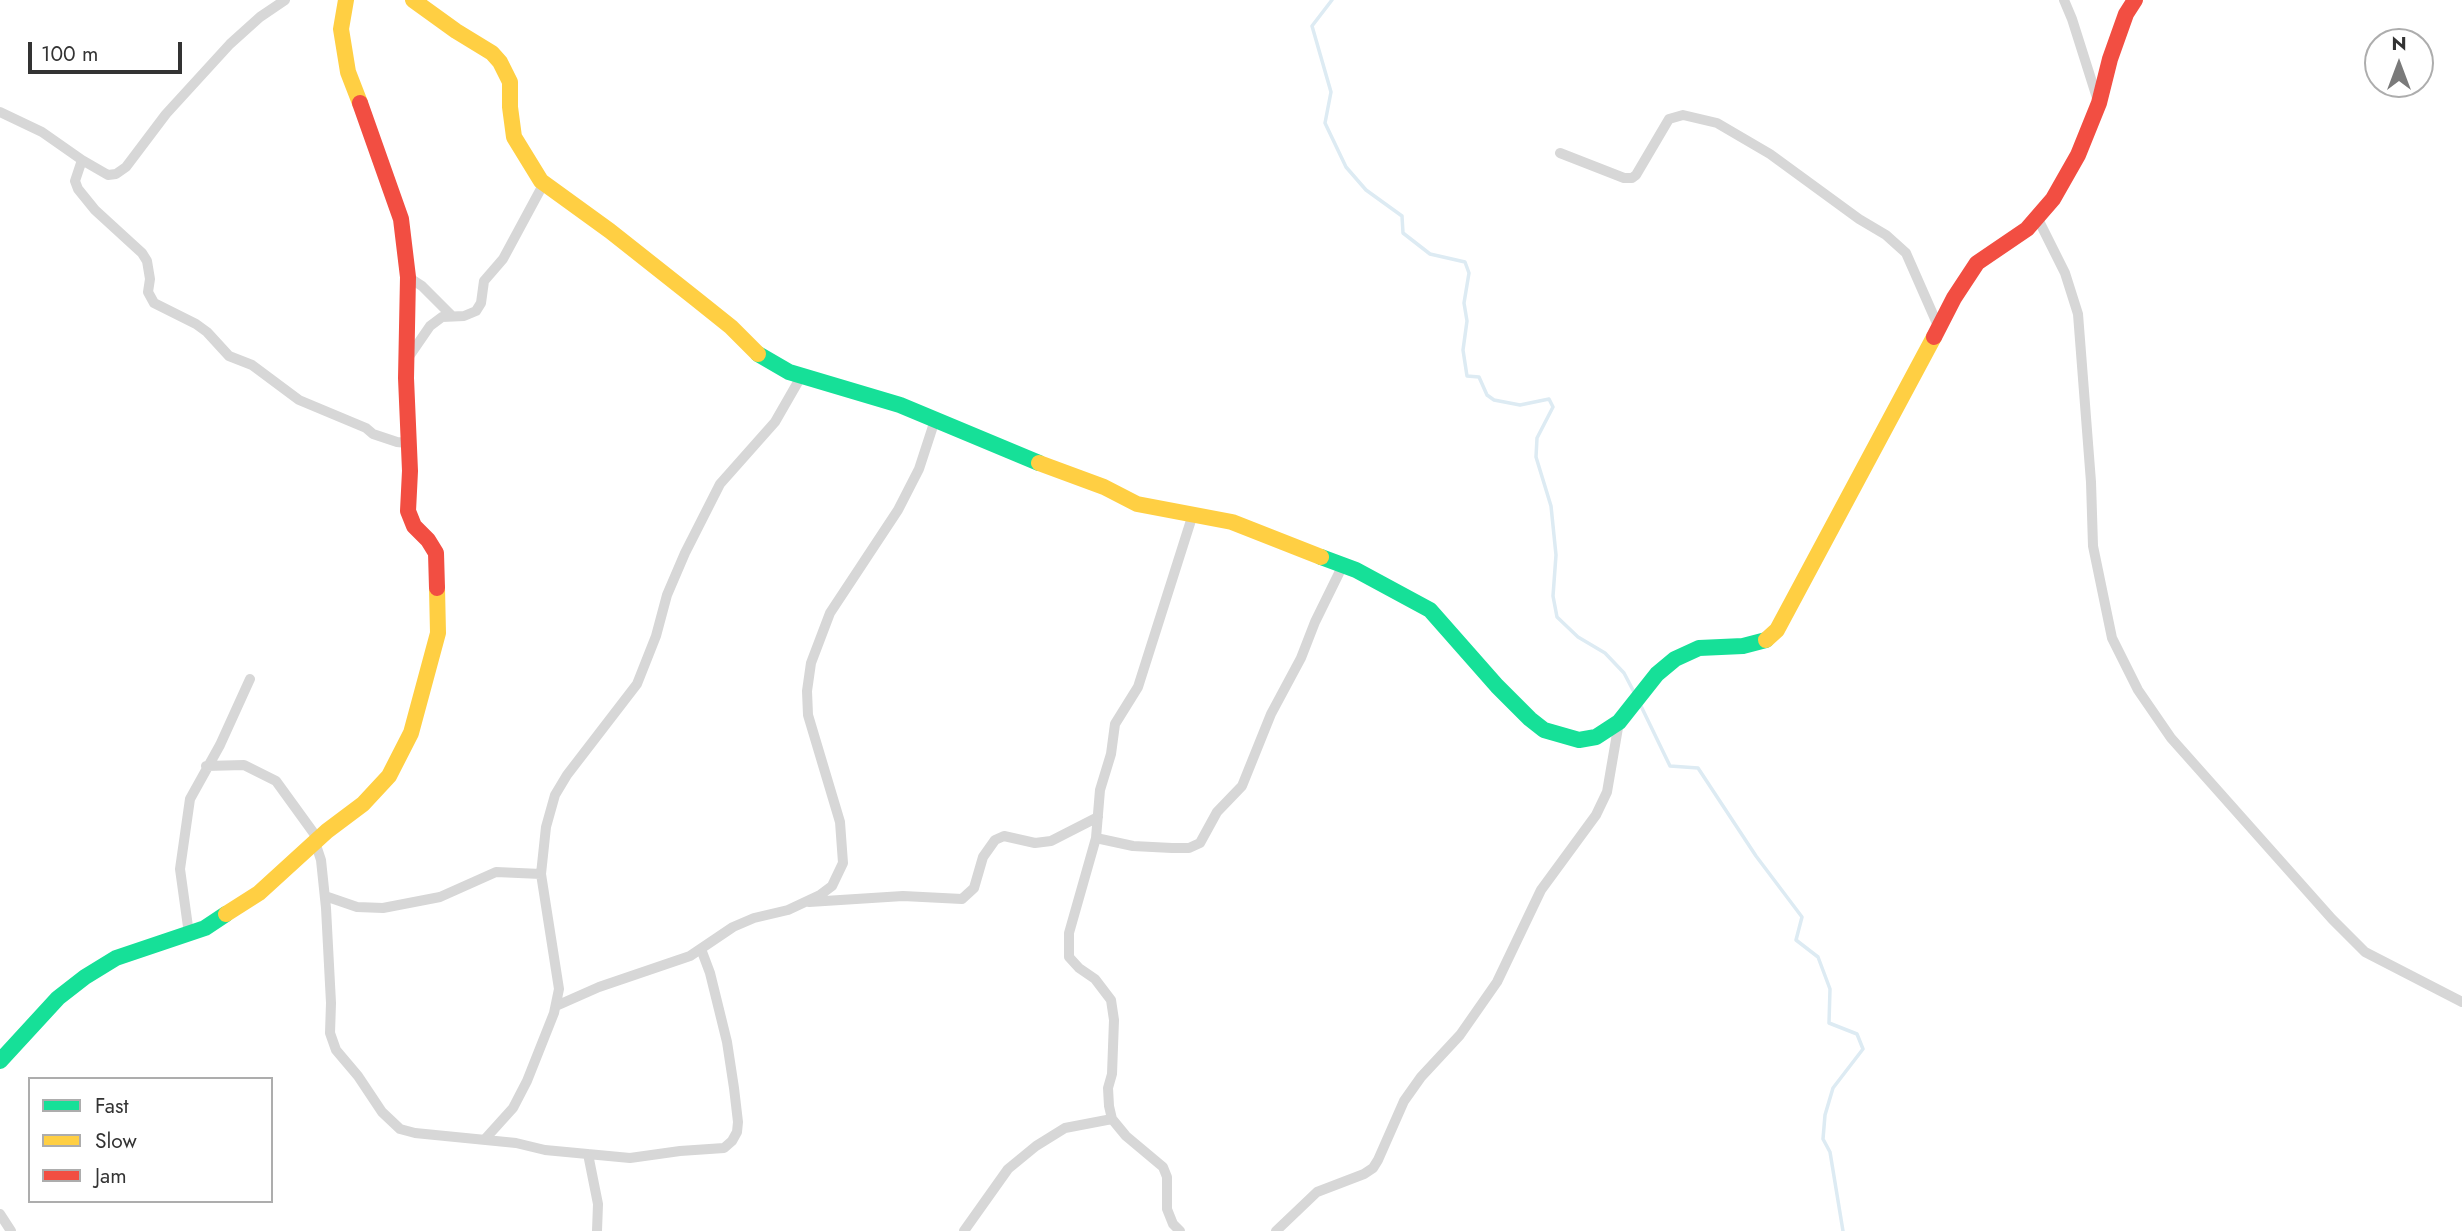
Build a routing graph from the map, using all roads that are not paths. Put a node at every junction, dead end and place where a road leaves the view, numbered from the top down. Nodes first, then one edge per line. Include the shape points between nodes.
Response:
1 (285, 0) edge
2 (346, 0) edge
3 (413, 0) edge
4 (2064, 0) edge
5 (2135, 0) edge
6 (2099, 103) junction
7 (0, 113) edge
8 (1560, 153) dead end
9 (82, 160) junction
10 (544, 183) junction
11 (2037, 217) junction
12 (408, 277) junction
13 (452, 316) junction
14 (1939, 328) junction
15 (407, 360) junction
16 (802, 375) junction
17 (935, 419) junction
18 (407, 443) junction
19 (1193, 514) junction
20 (1343, 565) junction
21 (250, 678) dead end
22 (1619, 722) junction
23 (206, 766) junction
24 (1098, 817) junction
25 (1096, 838) junction
26 (317, 841) junction
27 (541, 874) junction
28 (326, 897) junction
29 (803, 903) junction
30 (189, 934) junction
31 (701, 950) junction
32 (2462, 1002) edge
33 (555, 1006) junction
34 (0, 1061) edge
35 (1112, 1118) junction
36 (485, 1139) junction
37 (587, 1154) junction
38 (0, 1214) edge
39 (11, 1231) edge
40 (597, 1231) edge
41 (964, 1231) edge
42 (1180, 1231) edge
43 (1276, 1231) edge

1 - 9 street via 229,44 120,172 108,175
2 - 12 street via 341,29 348,72 401,219
3 - 10 street via 500,62 510,82 514,136
4 - 6 street
5 - 6 street via 2126,13
6 - 11 street via 2078,155
7 - 9 street via 43,132
8 - 14 street via 1632,178 1669,119 1683,115 1717,123 1770,154 1906,253
9 - 18 street via 75,181 78,189 142,253 154,303 196,324 229,356 252,365 299,400 373,434
10 - 13 street via 503,259 484,281 476,311
10 - 16 street via 696,299 758,354
11 - 14 street via 1977,263
11 - 32 street via 2065,273 2078,314 2093,546 2112,638 2138,690 2172,738 2365,952
12 - 13 street
12 - 15 street
13 - 15 street via 430,326
14 - 22 street via 1777,630 1763,642 1699,648 1675,659
15 - 18 street
16 - 17 street
16 - 27 street via 775,422 720,484 667,595 637,684 555,795
17 - 19 street via 1137,504
17 - 29 street via 914,479 830,614 811,663 808,715 840,822 843,863 832,886
18 - 26 street via 408,511 436,553 438,633 411,733 389,776
19 - 20 street via 1232,522
19 - 24 street via 1138,687 1115,724
20 - 22 street via 1430,610 1497,686 1544,730 1579,740 1596,737
20 - 25 street via 1271,714 1242,786 1217,812 1200,843 1172,848
21 - 23 street
22 - 43 street via 1607,792 1596,815 1542,890 1497,982 1404,1101 1373,1168 1317,1192
23 - 26 street via 244,765 276,781
23 - 30 street via 190,799 180,869
24 - 25 street
24 - 29 street via 1051,841 1035,843 1004,836 995,840 983,857 974,888 962,899 904,896
25 - 35 street via 1069,933 1069,957 1111,1000 1114,1020 1108,1088
26 - 28 street
26 - 30 street via 259,893
27 - 28 street via 496,872 440,897 383,908 357,907
27 - 33 street via 559,989
28 - 36 street via 330,1032 336,1050 400,1129
29 - 31 street via 733,927
30 - 34 street via 116,958 85,977 58,998
31 - 33 street
31 - 37 street via 727,1042 738,1122 732,1141 724,1148 630,1158
33 - 36 street via 518,1099
35 - 41 street via 1065,1128 1036,1146 1008,1169
35 - 42 street via 1163,1167 1167,1209
36 - 37 street
37 - 40 street via 598,1204
38 - 39 street

